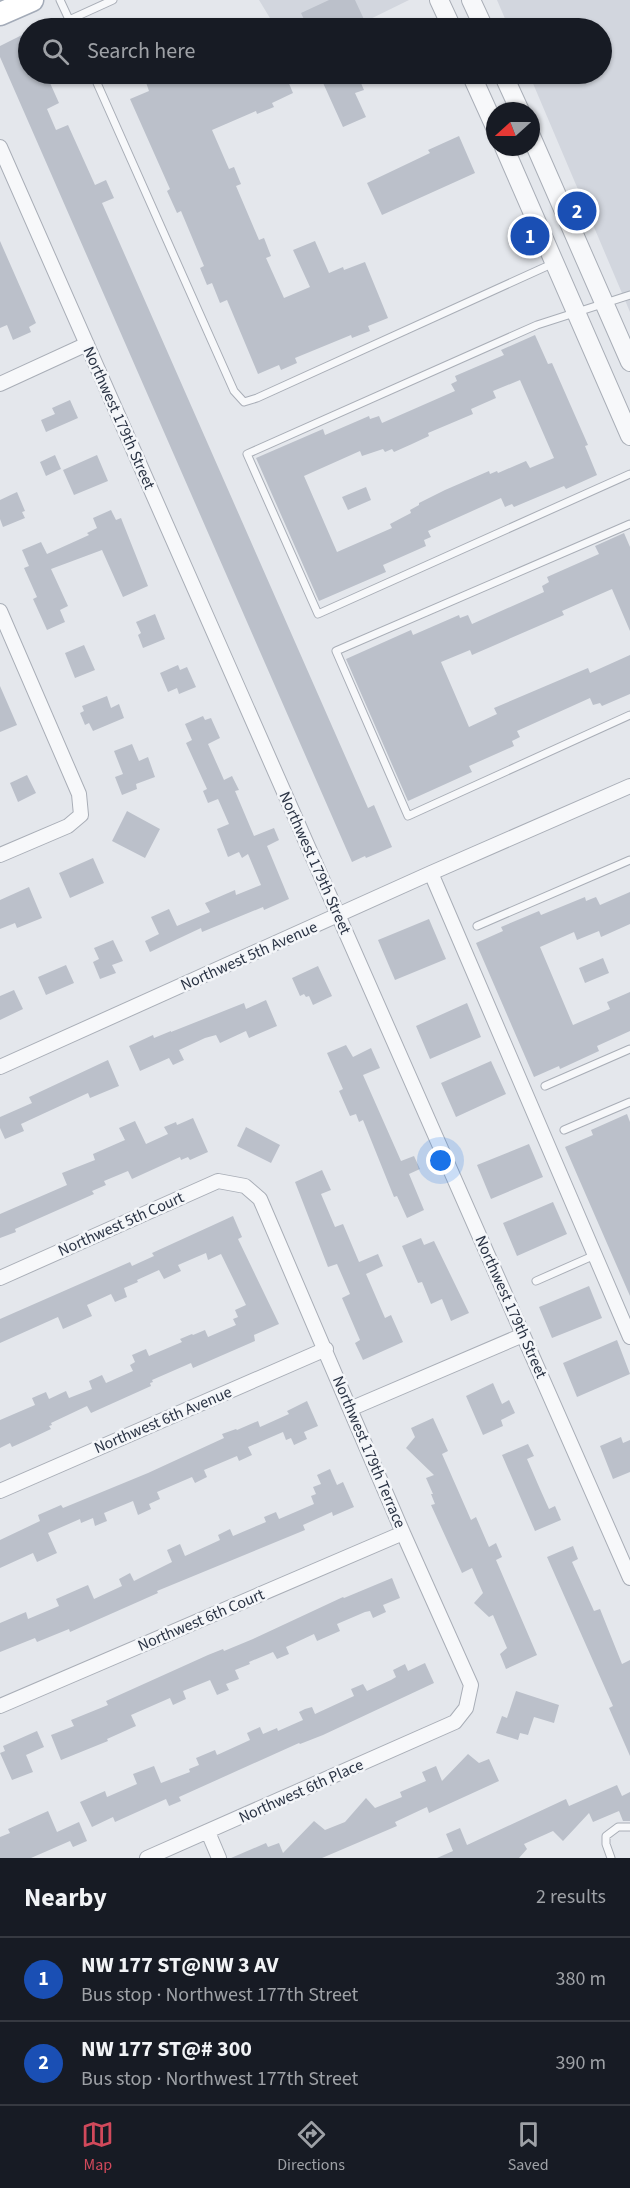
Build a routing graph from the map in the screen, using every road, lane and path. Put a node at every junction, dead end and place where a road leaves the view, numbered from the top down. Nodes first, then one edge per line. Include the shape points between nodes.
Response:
1 (32, 0) edge
2 (60, 0) edge
3 (113, 0) edge
4 (439, 0) edge
5 (471, 0) edge
6 (0, 14) edge
7 (68, 18) edge
8 (73, 18) edge
9 (447, 18) edge
10 (479, 18) edge
11 (97, 84) edge
12 (475, 84) edge
13 (508, 84) edge
14 (516, 102) edge
15 (486, 108) edge
16 (0, 147) edge
17 (508, 156) edge
18 (540, 156) edge
19 (554, 263) junction
20 (630, 294) edge
21 (605, 304) junction
22 (576, 311) junction
23 (87, 344) junction
24 (630, 362) edge
25 (0, 384) edge
26 (630, 436) edge
27 (630, 474) edge
28 (630, 524) edge
29 (0, 611) edge
30 (6, 643) edge
31 (630, 715) edge
32 (630, 786) edge
33 (0, 855) edge
34 (630, 860) edge
35 (431, 873) junction
36 (340, 915) junction
37 (477, 926) dead end
38 (630, 1049) edge
39 (0, 1067) edge
40 (545, 1086) dead end
41 (630, 1102) edge
42 (564, 1130) dead end
43 (245, 1186) joint
44 (595, 1255) junction
45 (0, 1278) edge
46 (536, 1281) dead end
47 (523, 1335) junction
48 (630, 1337) edge
49 (326, 1349) junction
50 (350, 1408) junction
51 (0, 1491) edge
52 (403, 1533) junction
53 (630, 1578) edge
54 (0, 1707) edge
55 (455, 1722) joint
56 (630, 1827) edge
57 (208, 1832) junction
58 (147, 1858) edge
59 (219, 1858) edge
60 (611, 1858) edge

1 - 6 main road
2 - 7 lane
3 - 8 lane
4 - 9 street
5 - 10 street
11 - 19 lane via 234,391 244,402
12 - 15 street
13 - 14 street
16 - 23 street, Northwest 179th Street
17 - 19 street
18 - 21 street
19 - 22 street
20 - 21 lane
21 - 22 lane
21 - 24 street
22 - 26 street
22 - 27 lane via 248,454 318,614
23 - 25 street
23 - 36 street, Northwest 179th Street
28 - 31 lane via 336,651 408,816
29 - 30 street
30 - 33 street via 79,795 81,815 68,826
32 - 35 street, Northwest 5th Avenue
34 - 37 lane
35 - 36 street, Northwest 5th Avenue
35 - 44 street
36 - 39 street, Northwest 5th Avenue
36 - 47 street, Northwest 179th Street
38 - 40 lane
41 - 42 lane
43 - 45 street, Northwest 5th Court via 218,1181
43 - 49 street, Northwest 179th Terrace via 260,1199
44 - 46 lane
44 - 48 street
47 - 50 street
47 - 53 street, Northwest 179th Street
49 - 50 street, Northwest 179th Terrace
49 - 51 street, Northwest 6th Avenue
50 - 52 street, Northwest 179th Terrace
52 - 54 street, Northwest 6th Court
52 - 55 street, Northwest 179th Terrace via 471,1685 466,1708
55 - 57 street, Northwest 6th Place
56 - 60 lane via 618,1827 606,1836
57 - 58 street, Northwest 6th Place
57 - 59 street

